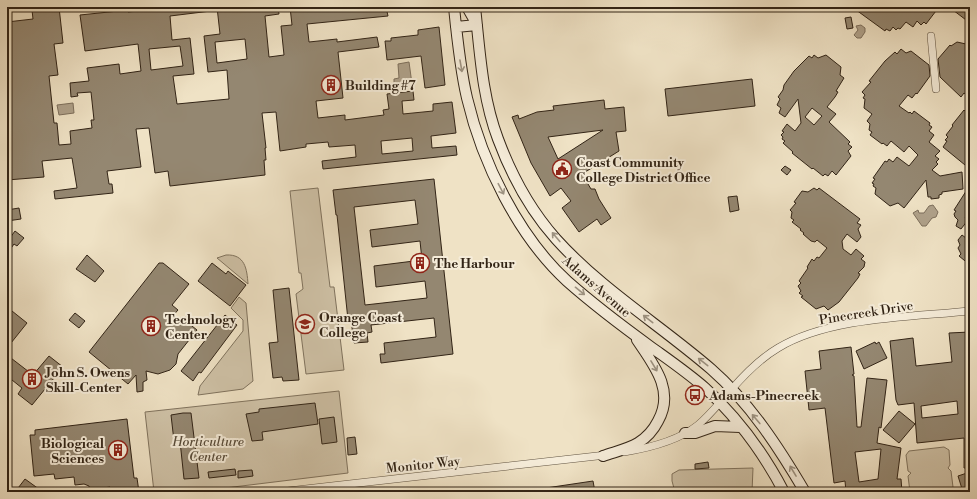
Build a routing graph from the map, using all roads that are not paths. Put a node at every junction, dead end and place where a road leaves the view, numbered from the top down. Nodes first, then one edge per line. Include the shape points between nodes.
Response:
1 (454, 7) edge
2 (467, 7) edge
3 (475, 7) edge
4 (477, 24) junction
5 (456, 27) junction
6 (931, 36) dead end
7 (936, 89) dead end
8 (498, 139) junction
9 (482, 146) junction
10 (970, 311) edge
11 (633, 334) junction
12 (731, 389) junction
13 (719, 403) junction
14 (740, 426) junction
15 (686, 433) junction
16 (603, 456) junction
17 (278, 492) edge
18 (784, 492) edge
19 (805, 492) edge

1 - 5 main road, Adams Avenue
2 - 4 main road
3 - 4 main road, Adams Avenue
4 - 5 main road
4 - 8 main road, Adams Avenue via 482,71
5 -> 9 main road, Adams Avenue via 467,97
6 - 7 street
8 - 9 main road
12 -> 8 main road, Adams Avenue via 711,369 588,270 556,238 520,187
9 -> 11 main road, Adams Avenue via 491,171 517,219 541,252 566,280
10 - 12 street, Pinecreek Drive via 872,321 808,334 778,348
11 - 13 main road, Adams Avenue via 700,383
11 -> 16 main road via 656,368 663,384 661,415 655,427 638,444
12 - 13 street, Pinecreek Drive
19 -> 12 main road, Adams Avenue via 773,440
13 - 14 main road, Adams Avenue
13 - 15 street, Pinecreek Drive via 698,425
14 - 15 main road via 714,426 695,433
14 - 18 main road, Adams Avenue via 764,458
15 - 16 street, Monitor Way via 661,444
16 - 17 street, Monitor Way

